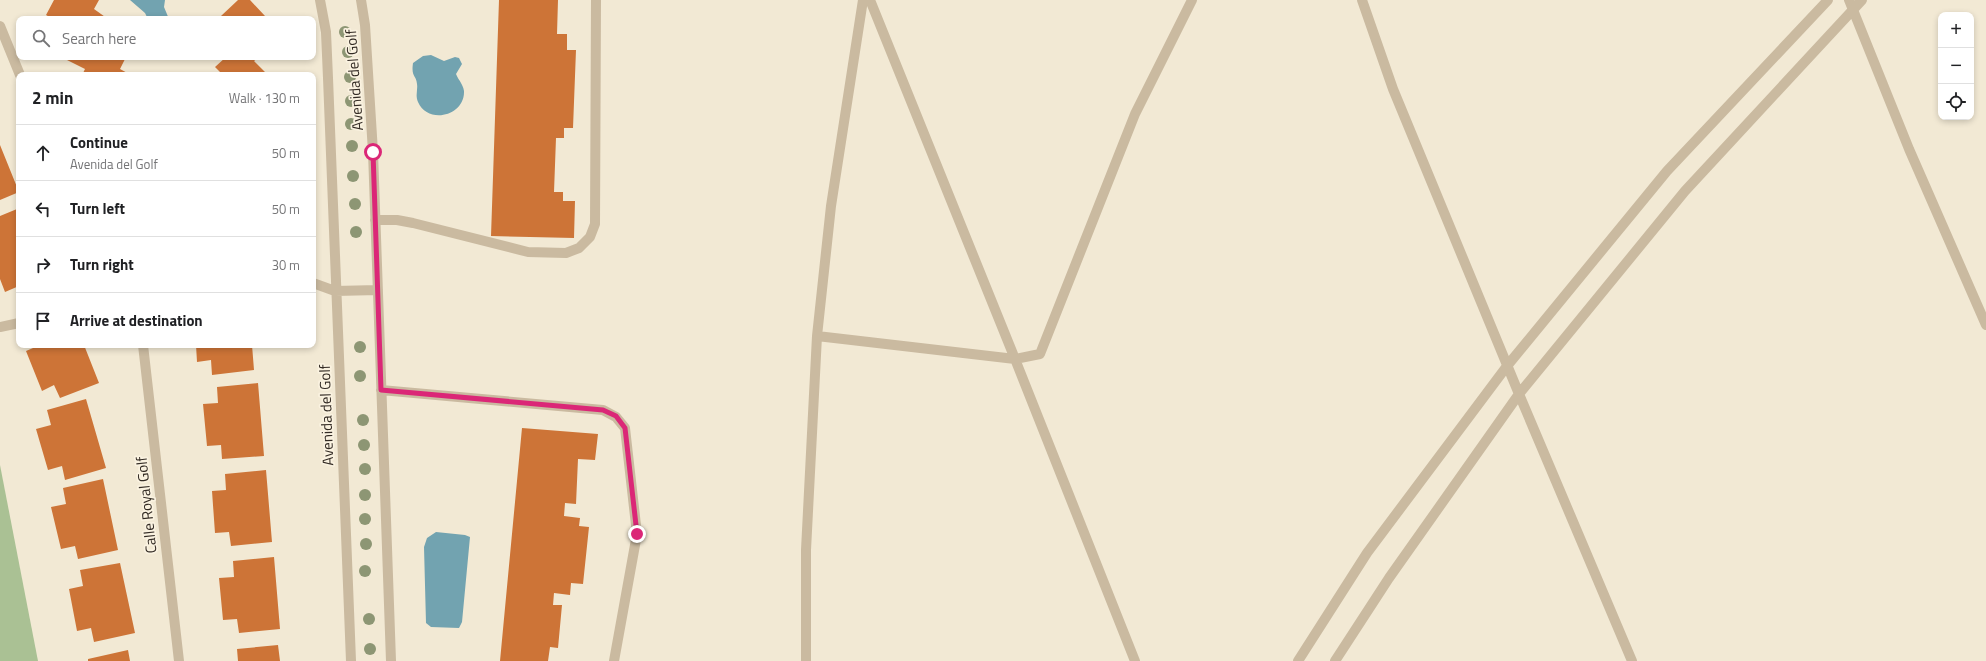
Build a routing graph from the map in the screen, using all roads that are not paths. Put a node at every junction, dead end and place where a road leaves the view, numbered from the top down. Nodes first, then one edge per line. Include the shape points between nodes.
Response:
1 (320, 0) edge
2 (361, 0) edge
3 (596, 0) edge
4 (863, 0) edge
5 (870, 0) edge
6 (1192, 0) edge
7 (1362, 0) edge
8 (1828, 0) edge
9 (1862, 0) edge
10 (1851, 4) edge
11 (0, 26) edge
12 (19, 72) edge
13 (375, 220) junction
14 (316, 284) edge
15 (378, 290) junction
16 (335, 291) junction
17 (16, 324) edge
18 (1986, 325) edge
19 (0, 327) edge
20 (817, 336) junction
21 (143, 348) edge
22 (1015, 359) junction
23 (1507, 366) junction
24 (381, 390) junction
25 (1518, 394) junction
26 (179, 661) edge
27 (351, 661) edge
28 (391, 661) edge
29 (614, 661) edge
30 (806, 661) edge
31 (1135, 661) edge
32 (1298, 661) edge
33 (1335, 661) edge
34 (1632, 661) edge

1 - 16 street, Avenida del Golf via 326,32
2 - 13 street, Avenida del Golf via 370,90
3 - 13 street via 595,224 590,236 579,248 566,253 528,252 413,223
4 - 20 street via 831,206
5 - 22 street
6 - 22 street via 1134,114 1040,354
7 - 23 street via 1393,89
8 - 23 street via 1666,171
9 - 10 street
10 - 18 street via 1909,149
10 - 25 street via 1685,191
11 - 12 street
13 - 15 street, Avenida del Golf
14 - 16 street
15 - 16 street
15 - 24 street, Avenida del Golf
16 - 27 street, Avenida del Golf
17 - 19 street
20 - 22 street
20 - 30 street via 806,550
21 - 26 street, Calle Royal Golf
22 - 31 street
23 - 25 street
23 - 32 street via 1366,554
24 - 28 street, Avenida del Golf
24 - 29 street via 603,410 616,416 625,428 637,534
25 - 33 street via 1389,578
25 - 34 street

